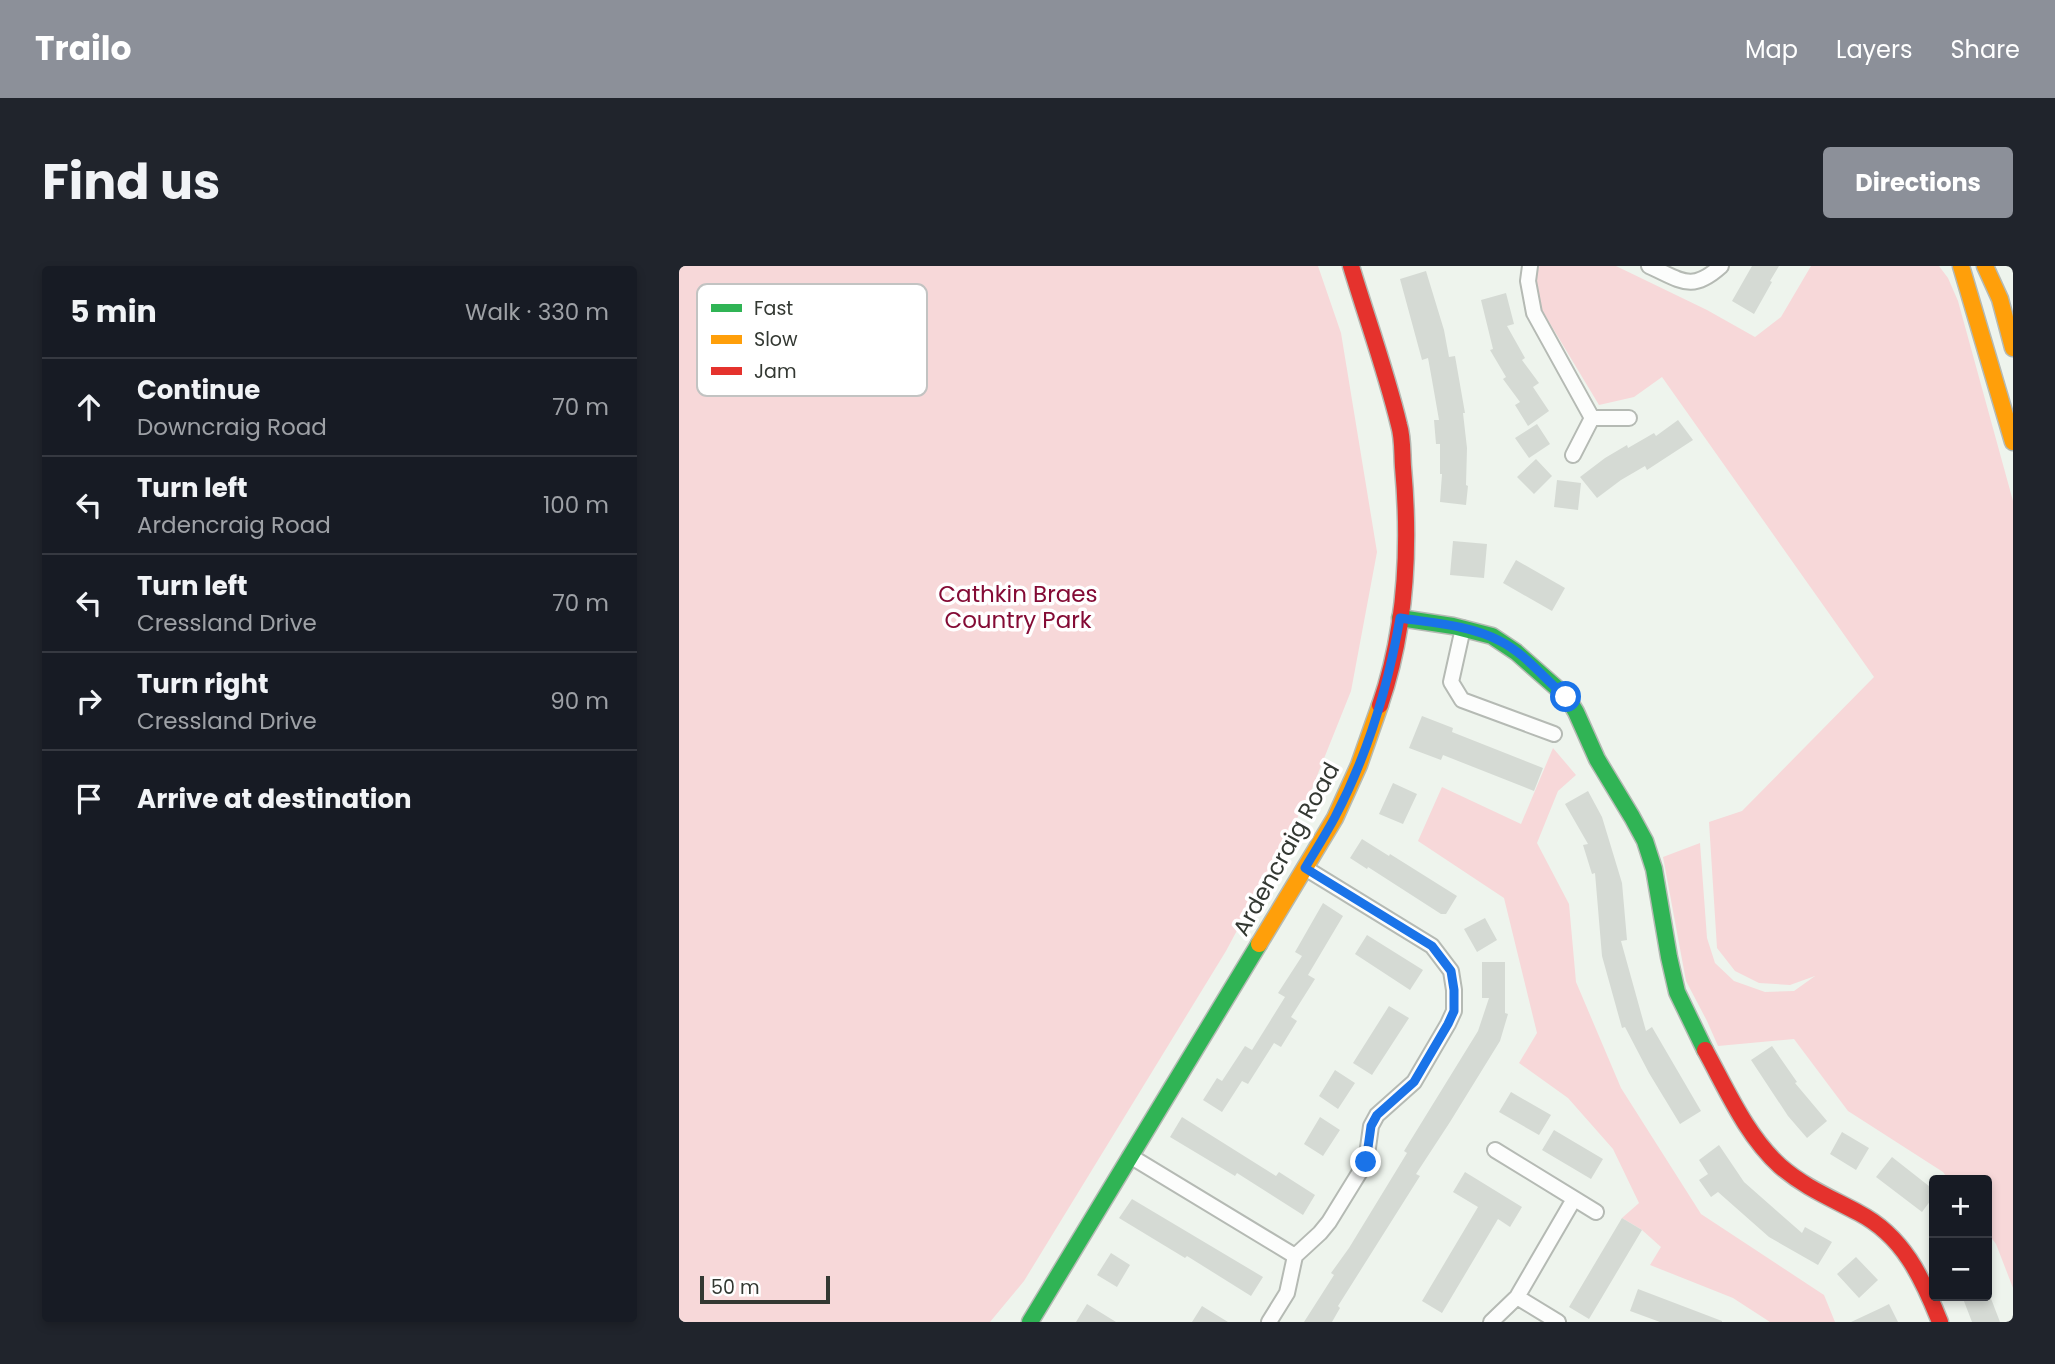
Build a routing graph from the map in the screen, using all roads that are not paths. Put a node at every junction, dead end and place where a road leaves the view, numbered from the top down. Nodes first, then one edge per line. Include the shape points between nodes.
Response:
1 (1351, 266) edge
2 (1530, 266) edge
3 (1649, 266) edge
4 (1721, 266) edge
5 (1961, 266) edge
6 (1985, 266) edge
7 (2013, 348) edge
8 (1592, 418) junction
9 (1629, 418) dead end
10 (2013, 442) edge
11 (1573, 455) dead end
12 (1400, 618) junction
13 (1462, 628) junction
14 (1554, 734) dead end
15 (1305, 868) junction
16 (1495, 1150) dead end
17 (1131, 1156) junction
18 (1574, 1199) junction
19 (1596, 1212) dead end
20 (1295, 1256) junction
21 (1517, 1297) junction
22 (1030, 1322) edge
23 (1269, 1322) edge
24 (1490, 1322) edge
25 (1558, 1322) edge
26 (1940, 1322) edge

1 - 12 street, Ardencraig Road via 1400,426 1406,554
2 - 8 street via 1534,313
3 - 4 street via 1694,284
5 - 10 street
6 - 7 street via 2000,299
8 - 9 street
8 - 11 street
12 - 13 street
12 - 15 street, Ardencraig Road via 1382,700 1359,765
13 - 14 street via 1451,682 1462,700
13 - 26 street via 1501,641 1534,666 1572,706 1594,754 1642,835 1678,996 1749,1130 1800,1183 1856,1210 1894,1239 1923,1279
15 - 17 street, Ardencraig Road
15 - 20 street via 1432,946 1451,971 1454,1011 1414,1082 1377,1115 1366,1162 1329,1222
16 - 18 street
17 - 20 street
17 - 22 street, Ardencraig Road
18 - 19 street
18 - 21 street
20 - 23 street via 1287,1293
21 - 24 street
21 - 25 street

